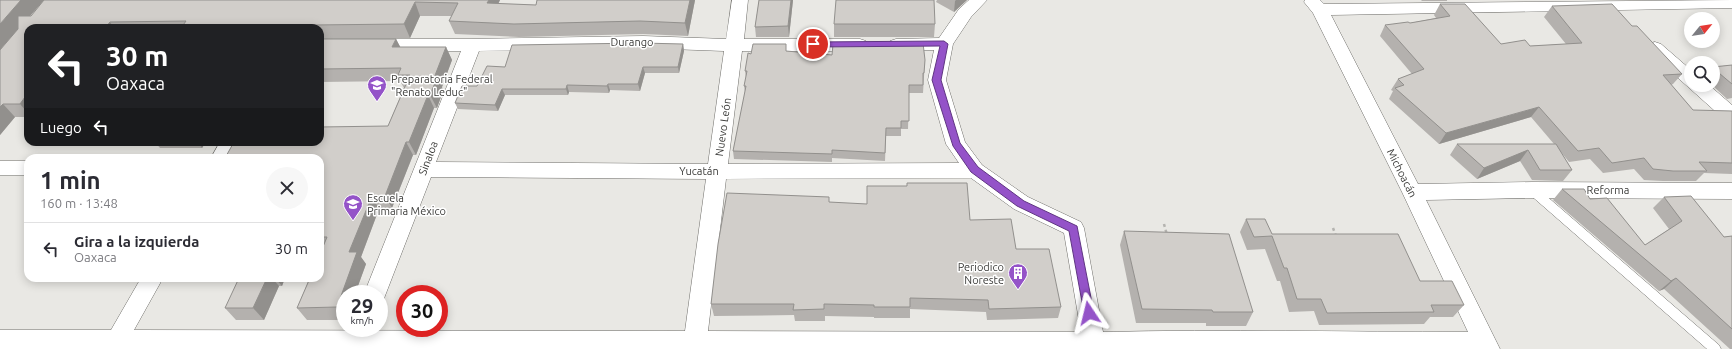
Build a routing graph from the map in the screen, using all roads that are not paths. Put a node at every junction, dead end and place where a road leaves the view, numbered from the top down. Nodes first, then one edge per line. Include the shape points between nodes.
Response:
1 (740, 0) edge
2 (979, 0) edge
3 (1603, 3) edge
4 (1732, 3) edge
5 (1315, 5) edge
6 (1623, 21) edge
7 (1640, 36) edge
8 (944, 44) junction
9 (324, 45) edge
10 (472, 45) junction
11 (734, 45) junction
12 (1684, 74) edge
13 (1705, 92) edge
14 (1732, 115) edge
15 (0, 168) edge
16 (24, 168) edge
17 (424, 169) junction
18 (975, 170) junction
19 (717, 172) junction
20 (1532, 190) junction
21 (1732, 191) edge
22 (1412, 192) junction
23 (150, 282) edge
24 (379, 285) edge
25 (357, 339) edge
26 (0, 340) edge
27 (114, 344) edge
28 (694, 345) edge
29 (1094, 345) edge
30 (1486, 346) edge
31 (1715, 349) edge

1 - 11 street, Nuevo León
2 - 8 street via 965,13
3 - 4 street
3 - 5 street
3 - 6 street
5 - 22 street, Michoacán
7 - 12 street
8 - 11 street, Durango
8 - 18 street via 937,80 956,144
9 - 10 street, Durango
10 - 11 street, Durango via 643,42
10 - 17 street, Sinaloa
11 - 19 street, Nuevo León
13 - 14 street
15 - 16 street
17 - 19 street, Yucatán
17 - 24 street, Sinaloa
18 - 19 street, Yucatán
18 - 29 street via 1021,203 1074,228
19 - 28 street, Nuevo León
20 - 21 street, Reforma
20 - 22 street, Reforma
20 - 31 lane
22 - 30 street, Michoacán
23 - 27 street
25 - 27 street
25 - 28 street
26 - 27 street
28 - 29 street
29 - 30 street via 1195,340

